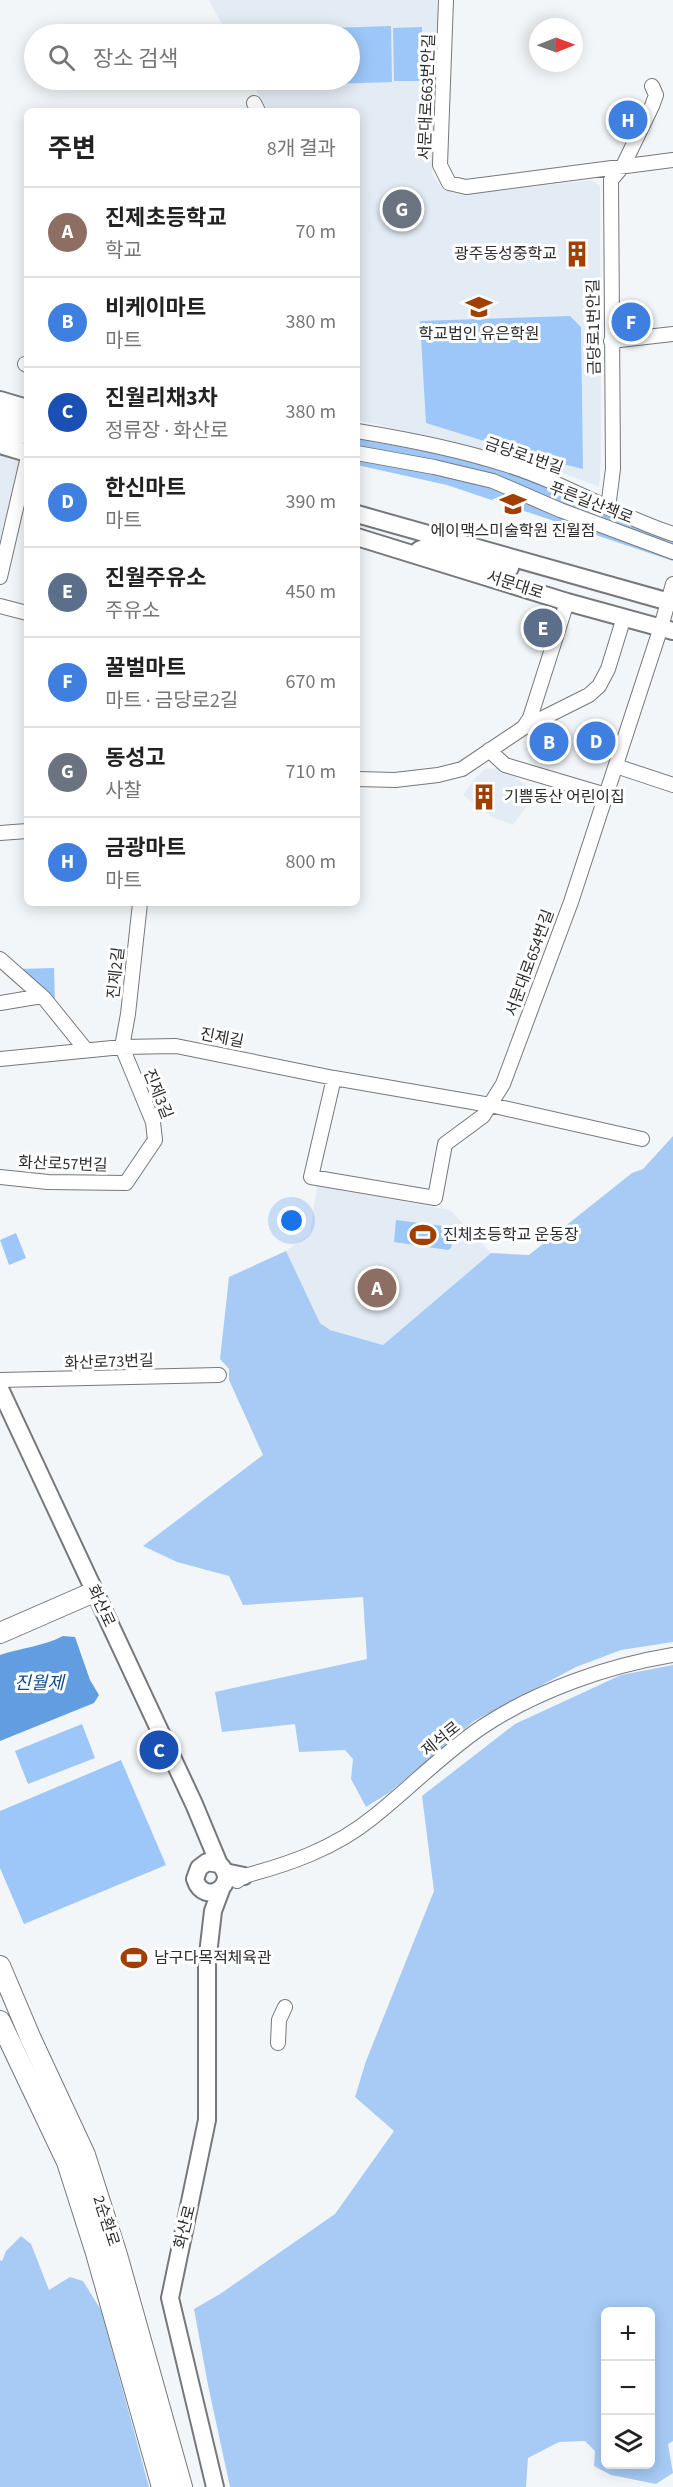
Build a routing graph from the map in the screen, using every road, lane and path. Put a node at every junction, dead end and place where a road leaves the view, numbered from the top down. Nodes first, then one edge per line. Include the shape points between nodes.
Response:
1 (446, 0) edge
2 (652, 86) dead end
3 (673, 160) edge
4 (623, 166) junction
5 (673, 334) edge
6 (611, 341) junction
7 (0, 400) edge
8 (24, 407) edge
9 (0, 414) edge
10 (24, 421) edge
11 (0, 429) edge
12 (360, 431) edge
13 (24, 435) edge
14 (0, 445) edge
15 (24, 452) edge
16 (360, 454) edge
17 (24, 474) edge
18 (608, 507) junction
19 (360, 515) edge
20 (673, 534) edge
21 (360, 538) edge
22 (673, 552) edge
23 (413, 553) junction
24 (0, 577) edge
25 (673, 584) edge
26 (607, 585) junction
27 (567, 602) junction
28 (671, 603) edge
29 (0, 606) edge
30 (24, 612) edge
31 (624, 617) junction
32 (667, 629) edge
33 (523, 728) junction
34 (489, 750) junction
35 (616, 766) junction
36 (360, 779) edge
37 (673, 785) edge
38 (606, 795) junction
39 (24, 831) edge
40 (0, 833) edge
41 (140, 906) edge
42 (0, 959) edge
43 (42, 996) junction
44 (0, 1003) edge
45 (122, 1047) junction
46 (86, 1050) junction
47 (0, 1059) edge
48 (334, 1077) junction
49 (490, 1105) junction
50 (642, 1139) dead end
51 (0, 1177) edge
52 (126, 1183) joint
53 (219, 1375) dead end
54 (0, 1380) edge
55 (0, 1389) edge
56 (94, 1592) junction
57 (0, 1633) edge
58 (673, 1654) edge
59 (217, 1872) junction
60 (244, 1876) joint
61 (201, 1889) junction
62 (207, 1963) junction
63 (0, 1966) edge
64 (285, 2007) dead end
65 (0, 2021) edge
66 (278, 2043) dead end
67 (162, 2487) edge
68 (182, 2487) edge
69 (215, 2487) edge

1 - 4 street, 서문대로663번안길 via 440,165 449,183 466,187
2 - 4 street, 금당로1번안길 via 655,101
3 - 4 street, 서문대로663번안길
4 - 6 street, 금당로1번안길 via 611,180
5 - 6 street
6 - 18 street, 금당로1번안길 via 613,469
7 - 8 main road
9 - 10 main road
11 - 13 main road
12 - 18 street, 금당로1번길 via 505,464
14 - 15 main road
16 - 22 street, 푸른길산책로 via 494,481
17 - 24 street
18 - 20 street, 금당로1번길
19 - 26 main road, 서문대로
21 - 23 main road, 서문대로
23 - 26 main road via 428,546 622,597 622,592
23 - 27 main road, 서문대로
25 - 28 street, 서문대로654번길
26 - 28 main road, 서문대로
27 - 31 main road, 서문대로
27 - 33 street via 530,718
28 - 32 street, 서문대로654번길
29 - 30 street
31 - 32 main road, 서문대로
31 - 33 street via 599,686 589,695
32 - 35 street, 서문대로654번길
33 - 34 street
34 - 36 street via 462,770 395,780
34 - 38 street via 505,765
35 - 37 street
35 - 38 street, 서문대로654번길
38 - 49 street, 서문대로654번길 via 503,1084
39 - 40 street
41 - 45 street, 진제2길
42 - 43 street
43 - 44 street
43 - 46 street
45 - 46 street, 진제길
45 - 48 street, 진제길 via 176,1046
45 - 52 street, 진제3길 via 155,1131 155,1140
46 - 47 street, 진제길
48 - 49 street, 진제길
48 - 49 street, 서문대로654번길 via 311,1177 435,1198 446,1144 483,1116
49 - 50 street, 진제길
51 - 52 street, 화산로57번길
53 - 54 street, 화산로73번길
55 - 56 main road, 화산로
56 - 57 highway
56 - 59 main road, 화산로 via 194,1804
58 - 60 street, 제석로 via 575,1681 520,1706 457,1746 350,1834 301,1859
59 - 60 main road
59 - 61 main road via 214,1892
59 - 61 main road via 195,1875
59 - 62 main road
61 - 62 main road
62 - 69 main road, 화산로 via 207,2120 170,2298
63 - 68 highway, 2순환로 via 85,2155
64 - 66 street via 279,2020
65 - 67 highway, 2순환로 via 67,2162

